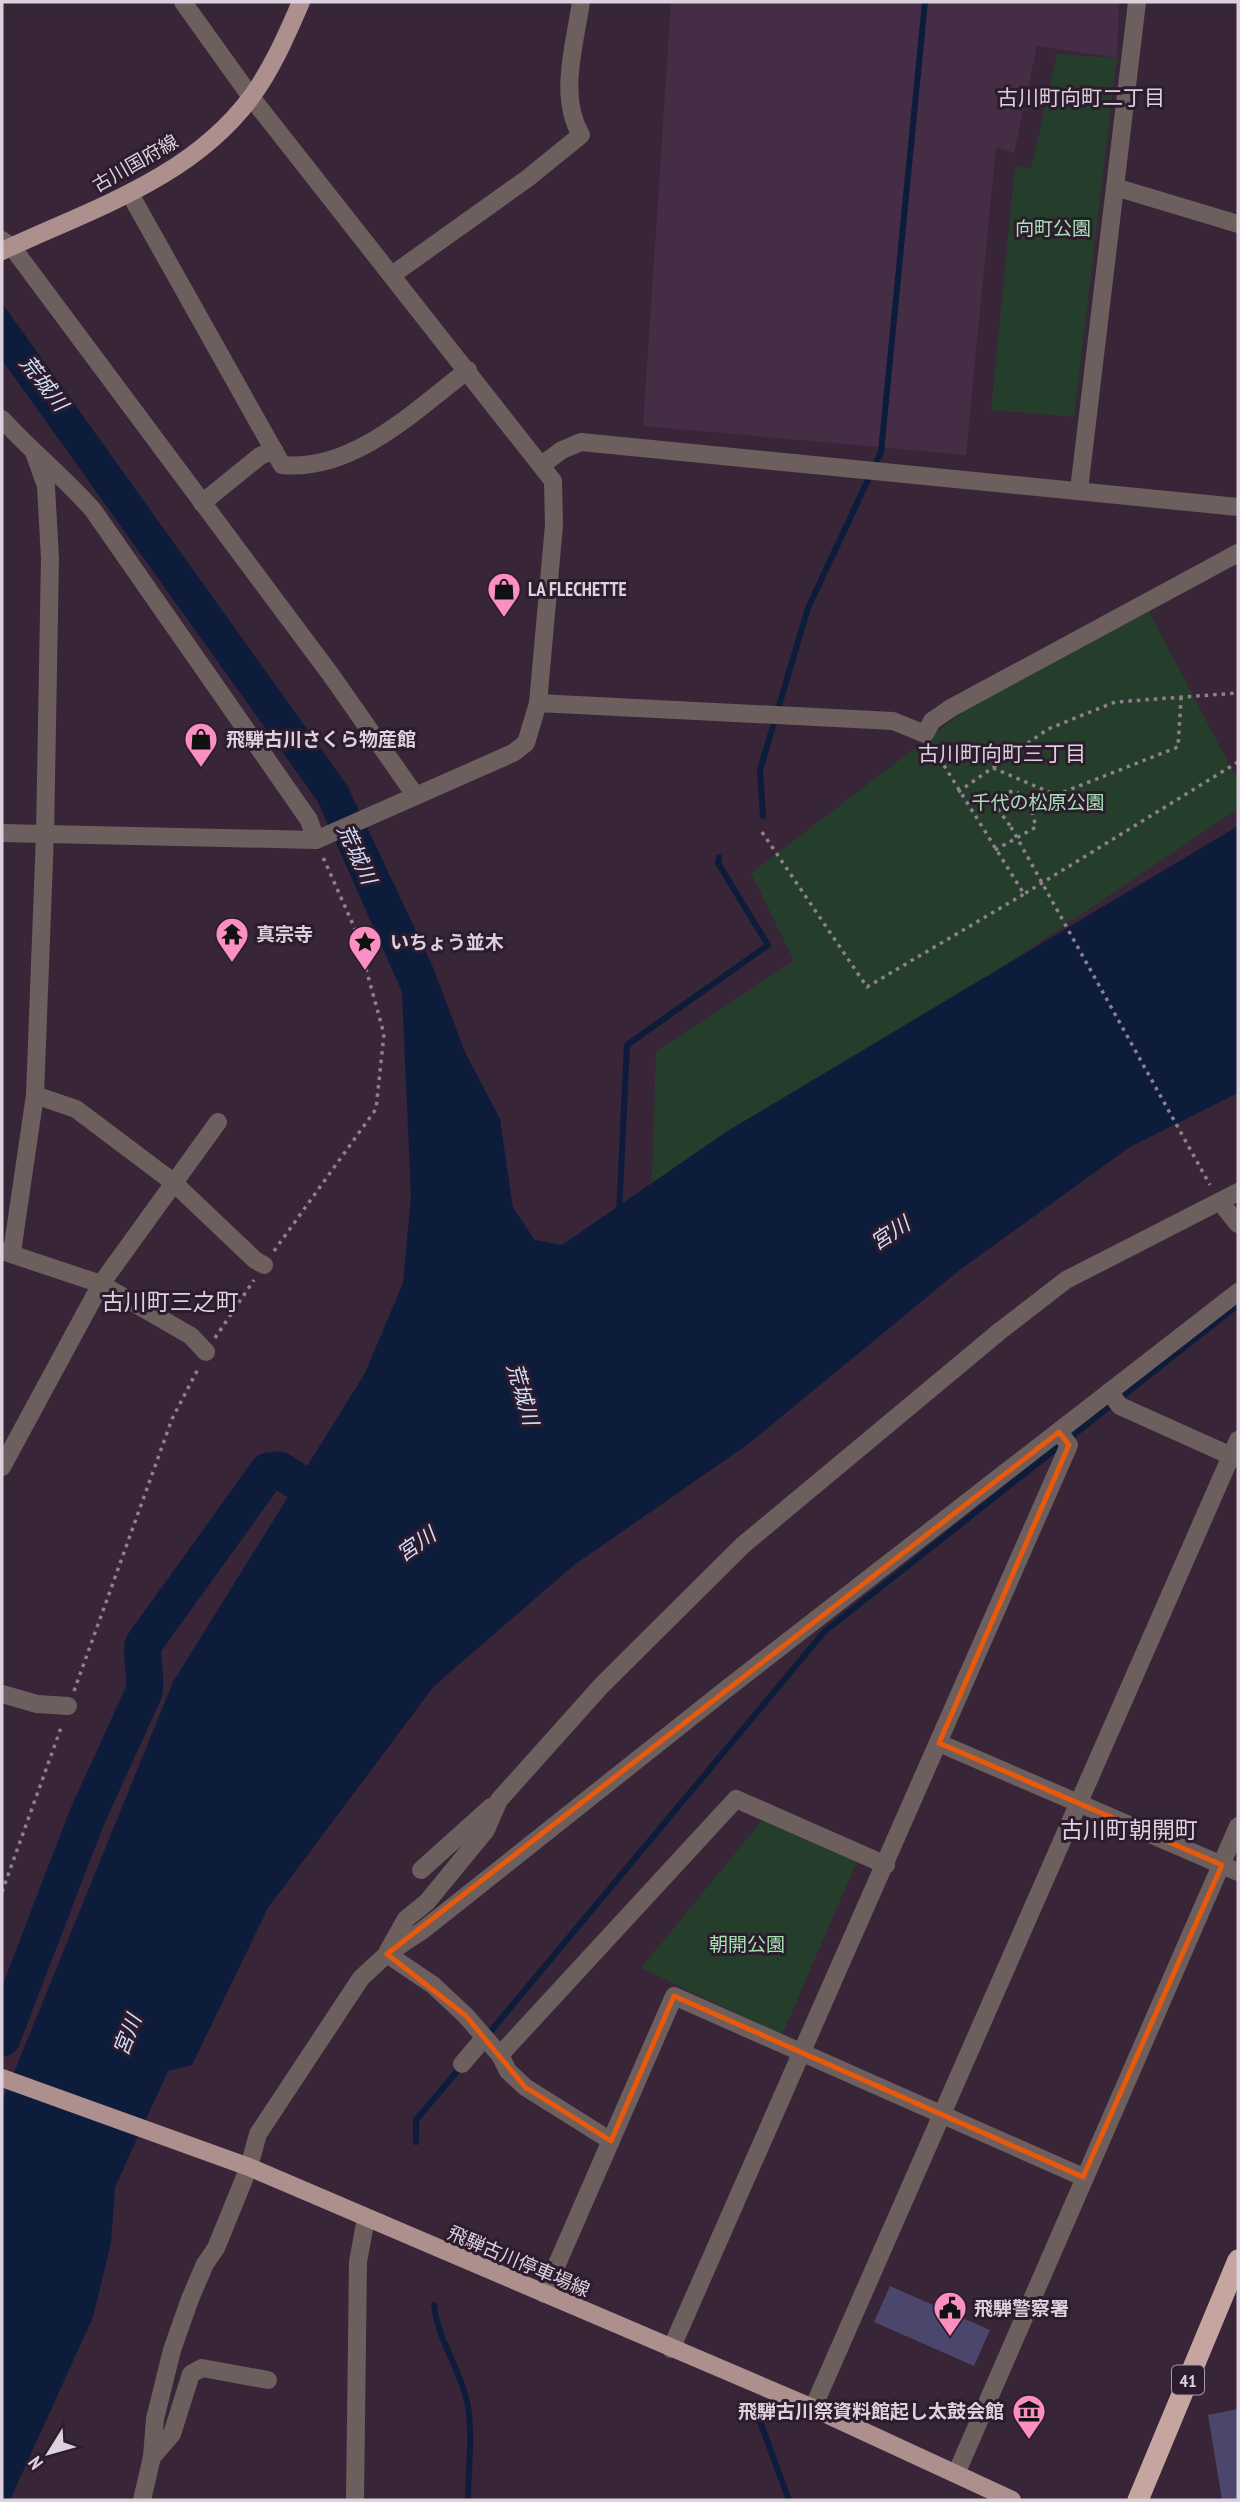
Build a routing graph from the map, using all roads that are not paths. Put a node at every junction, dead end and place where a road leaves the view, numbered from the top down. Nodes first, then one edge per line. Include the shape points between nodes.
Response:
1 (183, 2) edge
2 (301, 2) edge
3 (582, 2) edge
4 (1137, 2) edge
5 (251, 97) junction
6 (1115, 187) junction
7 (130, 194) junction
8 (1238, 224) edge
9 (4, 247) edge
10 (392, 275) junction
11 (468, 370) junction
12 (2, 419) edge
13 (274, 450) junction
14 (35, 455) junction
15 (543, 464) junction
16 (1079, 490) junction
17 (202, 503) junction
18 (1238, 507) edge
19 (1238, 553) edge
20 (538, 703) junction
21 (410, 797) junction
22 (2, 832) edge
23 (45, 834) junction
24 (316, 841) junction
25 (35, 1095) junction
26 (218, 1122) dead end
27 (173, 1182) junction
28 (1238, 1192) edge
29 (1221, 1203) junction
30 (1238, 1224) edge
31 (7, 1252) edge
32 (264, 1265) road end
33 (101, 1284) junction
34 (1238, 1292) edge
35 (206, 1352) road end
36 (1114, 1398) junction
37 (1063, 1437) junction
38 (1235, 1452) edge
39 (2, 1467) edge
40 (2, 1694) edge
41 (68, 1706) road end
42 (939, 1743) junction
43 (499, 1800) junction
44 (1078, 1804) junction
45 (1238, 1826) edge
46 (886, 1865) junction
47 (1222, 1865) junction
48 (421, 1870) dead end
49 (1238, 1872) edge
50 (387, 1954) junction
51 (484, 2038) junction
52 (803, 2054) junction
53 (500, 2055) junction
54 (461, 2064) dead end
55 (2, 2078) edge
56 (942, 2116) junction
57 (611, 2141) junction
58 (242, 2165) junction
59 (1083, 2177) junction
60 (366, 2218) junction
61 (1238, 2260) edge
62 (544, 2294) junction
63 (671, 2349) junction
64 (268, 2380) dead end
65 (813, 2408) junction
66 (152, 2457) junction
67 (956, 2474) junction
68 (142, 2500) edge
69 (355, 2500) edge
70 (1012, 2500) edge
71 (1138, 2500) edge

1 - 5 street
2 - 5 main road, 古川国府線
3 - 10 street via 569,106 581,135
4 - 6 street
5 - 7 main road, 古川国府線 via 182,163
5 - 10 street
6 - 8 street
6 - 16 street
7 - 9 main road, 古川国府線
7 - 13 street
9 - 17 street
10 - 11 street
11 - 13 street via 381,436 352,452 301,467 282,465
11 - 15 street
12 - 14 street
13 - 17 street
14 - 23 street via 46,486 50,559
14 - 24 street via 61,474 93,510 309,820
15 - 16 street via 581,442
15 - 20 street via 555,492
16 - 18 street
17 - 21 street via 331,675
19 - 20 street via 951,708 932,721 925,734 893,721
20 - 21 street via 526,743 513,754
21 - 24 street
22 - 23 street
23 - 24 street
23 - 25 street
25 - 27 street via 76,1109
25 - 31 street
26 - 27 street
27 - 32 street
27 - 33 street
28 - 29 street
29 - 30 street
29 - 43 street via 1066,1280 797,1498 657,1628
31 - 33 street
33 - 35 street via 191,1336
33 - 39 street
34 - 36 street
36 - 37 street
36 - 38 street
37 - 42 street
37 - 50 street via 729,1687
38 - 44 street
40 - 41 street via 37,1704
42 - 44 street
42 - 46 street
43 - 48 street
43 - 50 street via 486,1830 427,1902 406,1919
44 - 47 street
44 - 56 street
45 - 47 street
46 - 52 street
46 - 53 street via 736,1799
47 - 49 street
47 - 59 street
50 - 51 street via 433,1985
50 - 58 street via 360,1978 268,2115
51 - 53 street
51 - 54 street
52 - 56 street
52 - 57 street via 674,1996
52 - 63 street
53 - 57 street via 508,2071 525,2087
55 - 58 main road, 飛騨古川停車場線
56 - 59 street
56 - 65 street
57 - 62 street
58 - 60 main road, 飛騨古川停車場線
58 - 66 street via 216,2248 205,2264 172,2350 155,2419
59 - 67 street
60 - 62 main road, 飛騨古川停車場線
60 - 69 street via 358,2262
61 - 71 highway, 41
62 - 63 main road, 飛騨古川停車場線
63 - 65 main road, 飛騨古川停車場線
64 - 66 street via 202,2368 191,2374 172,2434
65 - 67 main road, 飛騨古川停車場線
66 - 68 street
67 - 70 main road, 飛騨古川停車場線

